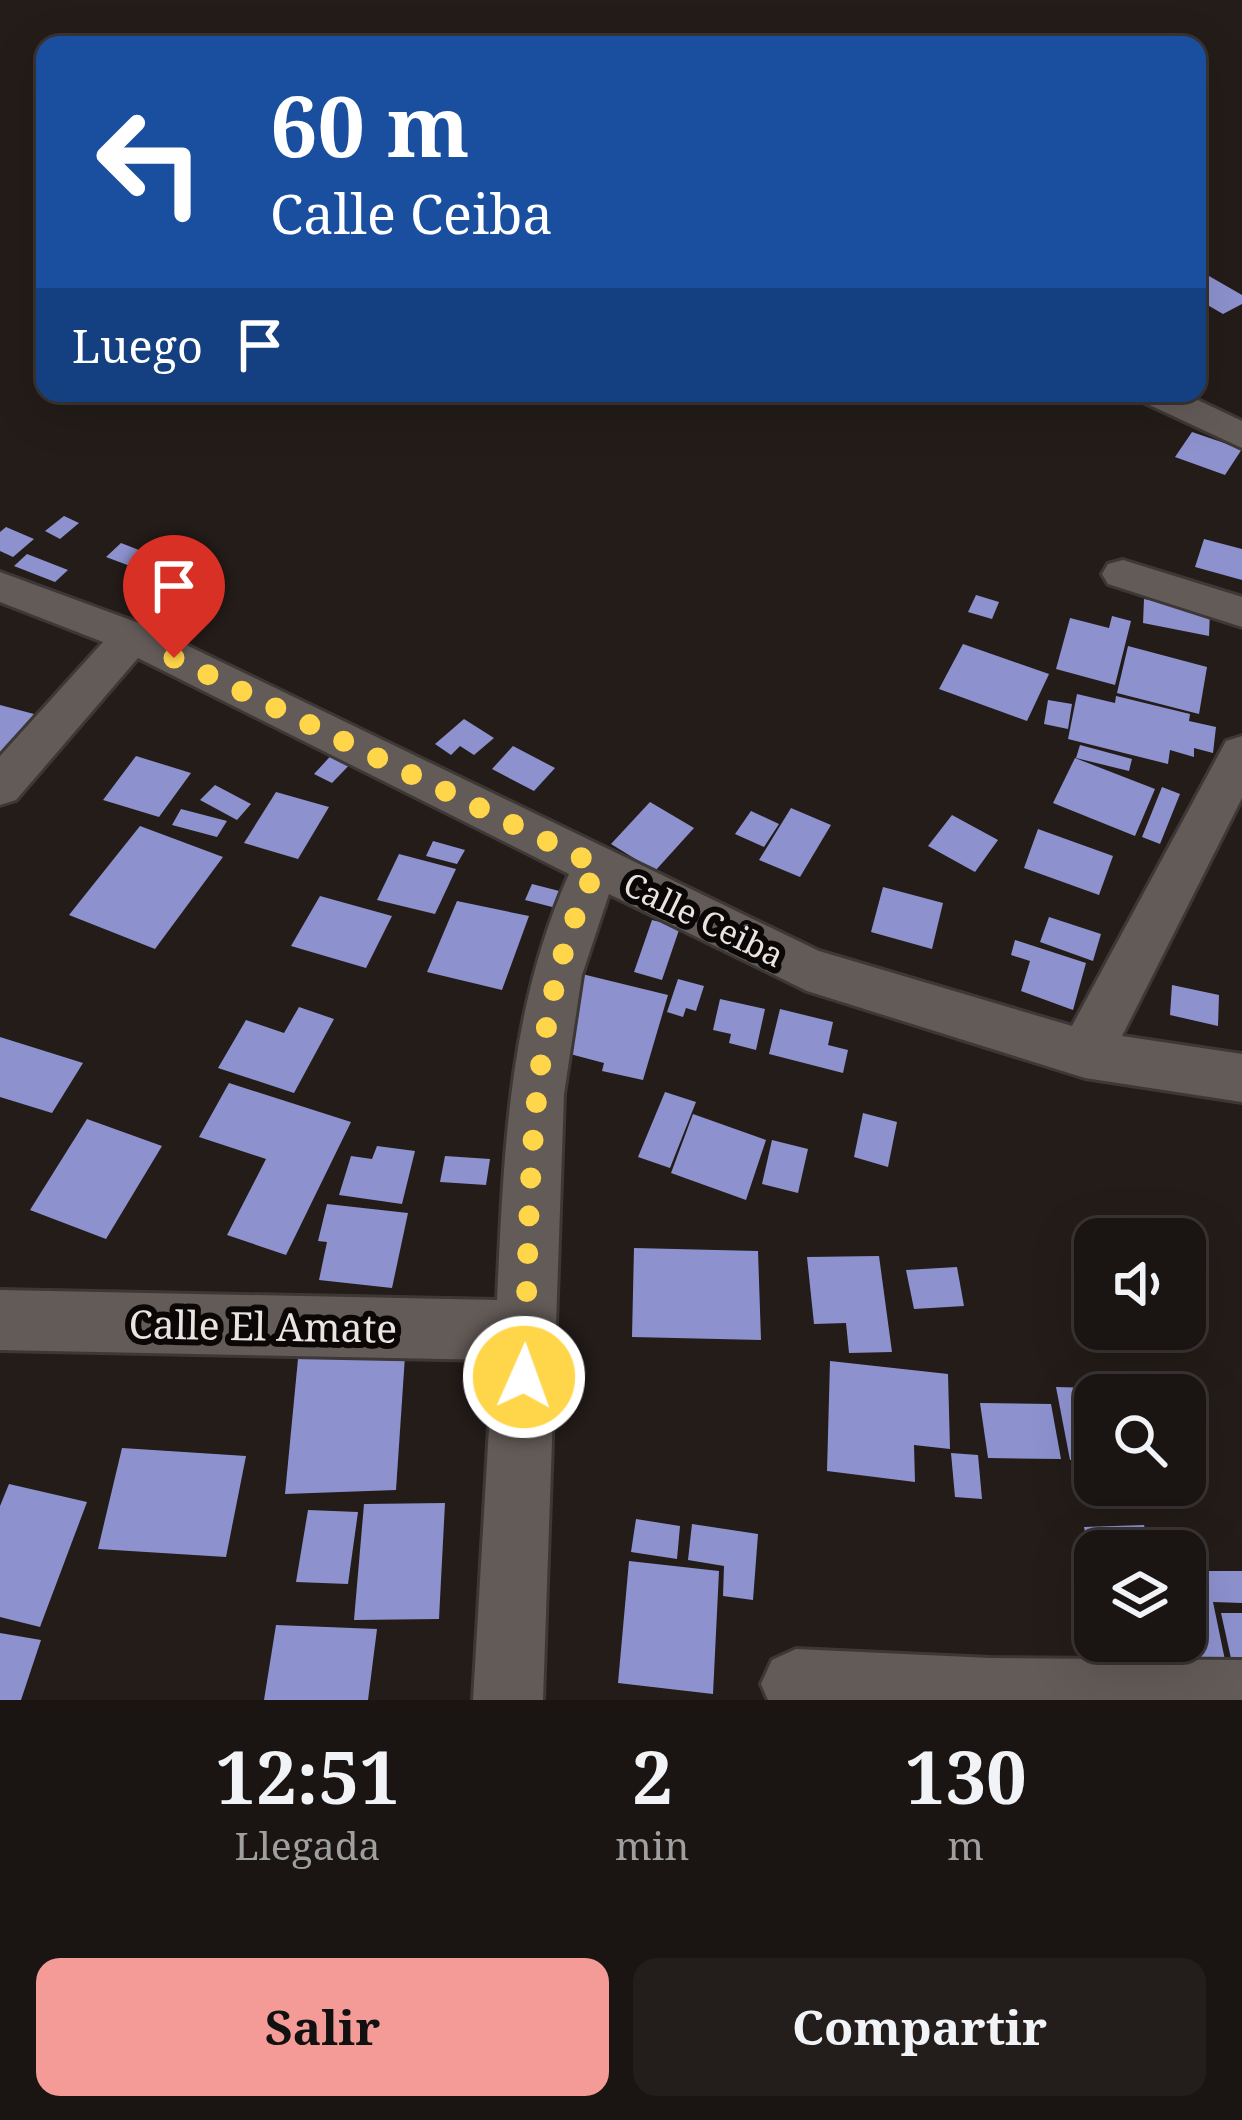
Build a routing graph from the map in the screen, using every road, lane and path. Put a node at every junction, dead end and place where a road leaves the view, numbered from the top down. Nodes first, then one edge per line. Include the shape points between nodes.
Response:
1 (1172, 402) edge
2 (1242, 436) edge
3 (1123, 574) dead end
4 (0, 586) edge
5 (1242, 612) edge
6 (132, 637) junction
7 (1242, 753) edge
8 (0, 787) edge
9 (598, 866) junction
10 (1084, 1054) junction
11 (1242, 1078) edge
12 (0, 1320) edge
13 (526, 1331) junction
14 (796, 1684) dead end
15 (1242, 1695) edge
16 (508, 1700) edge

1 - 2 street
3 - 5 street
4 - 6 street, Calle Ceiba
6 - 8 street
6 - 9 street, Calle Ceiba
7 - 10 street
9 - 10 street, Calle Ceiba via 807,970
9 - 13 street via 573,913 550,1011 532,1158
10 - 11 street, Calle Ceiba
12 - 13 street, Calle El Amate
13 - 16 street
14 - 15 street

